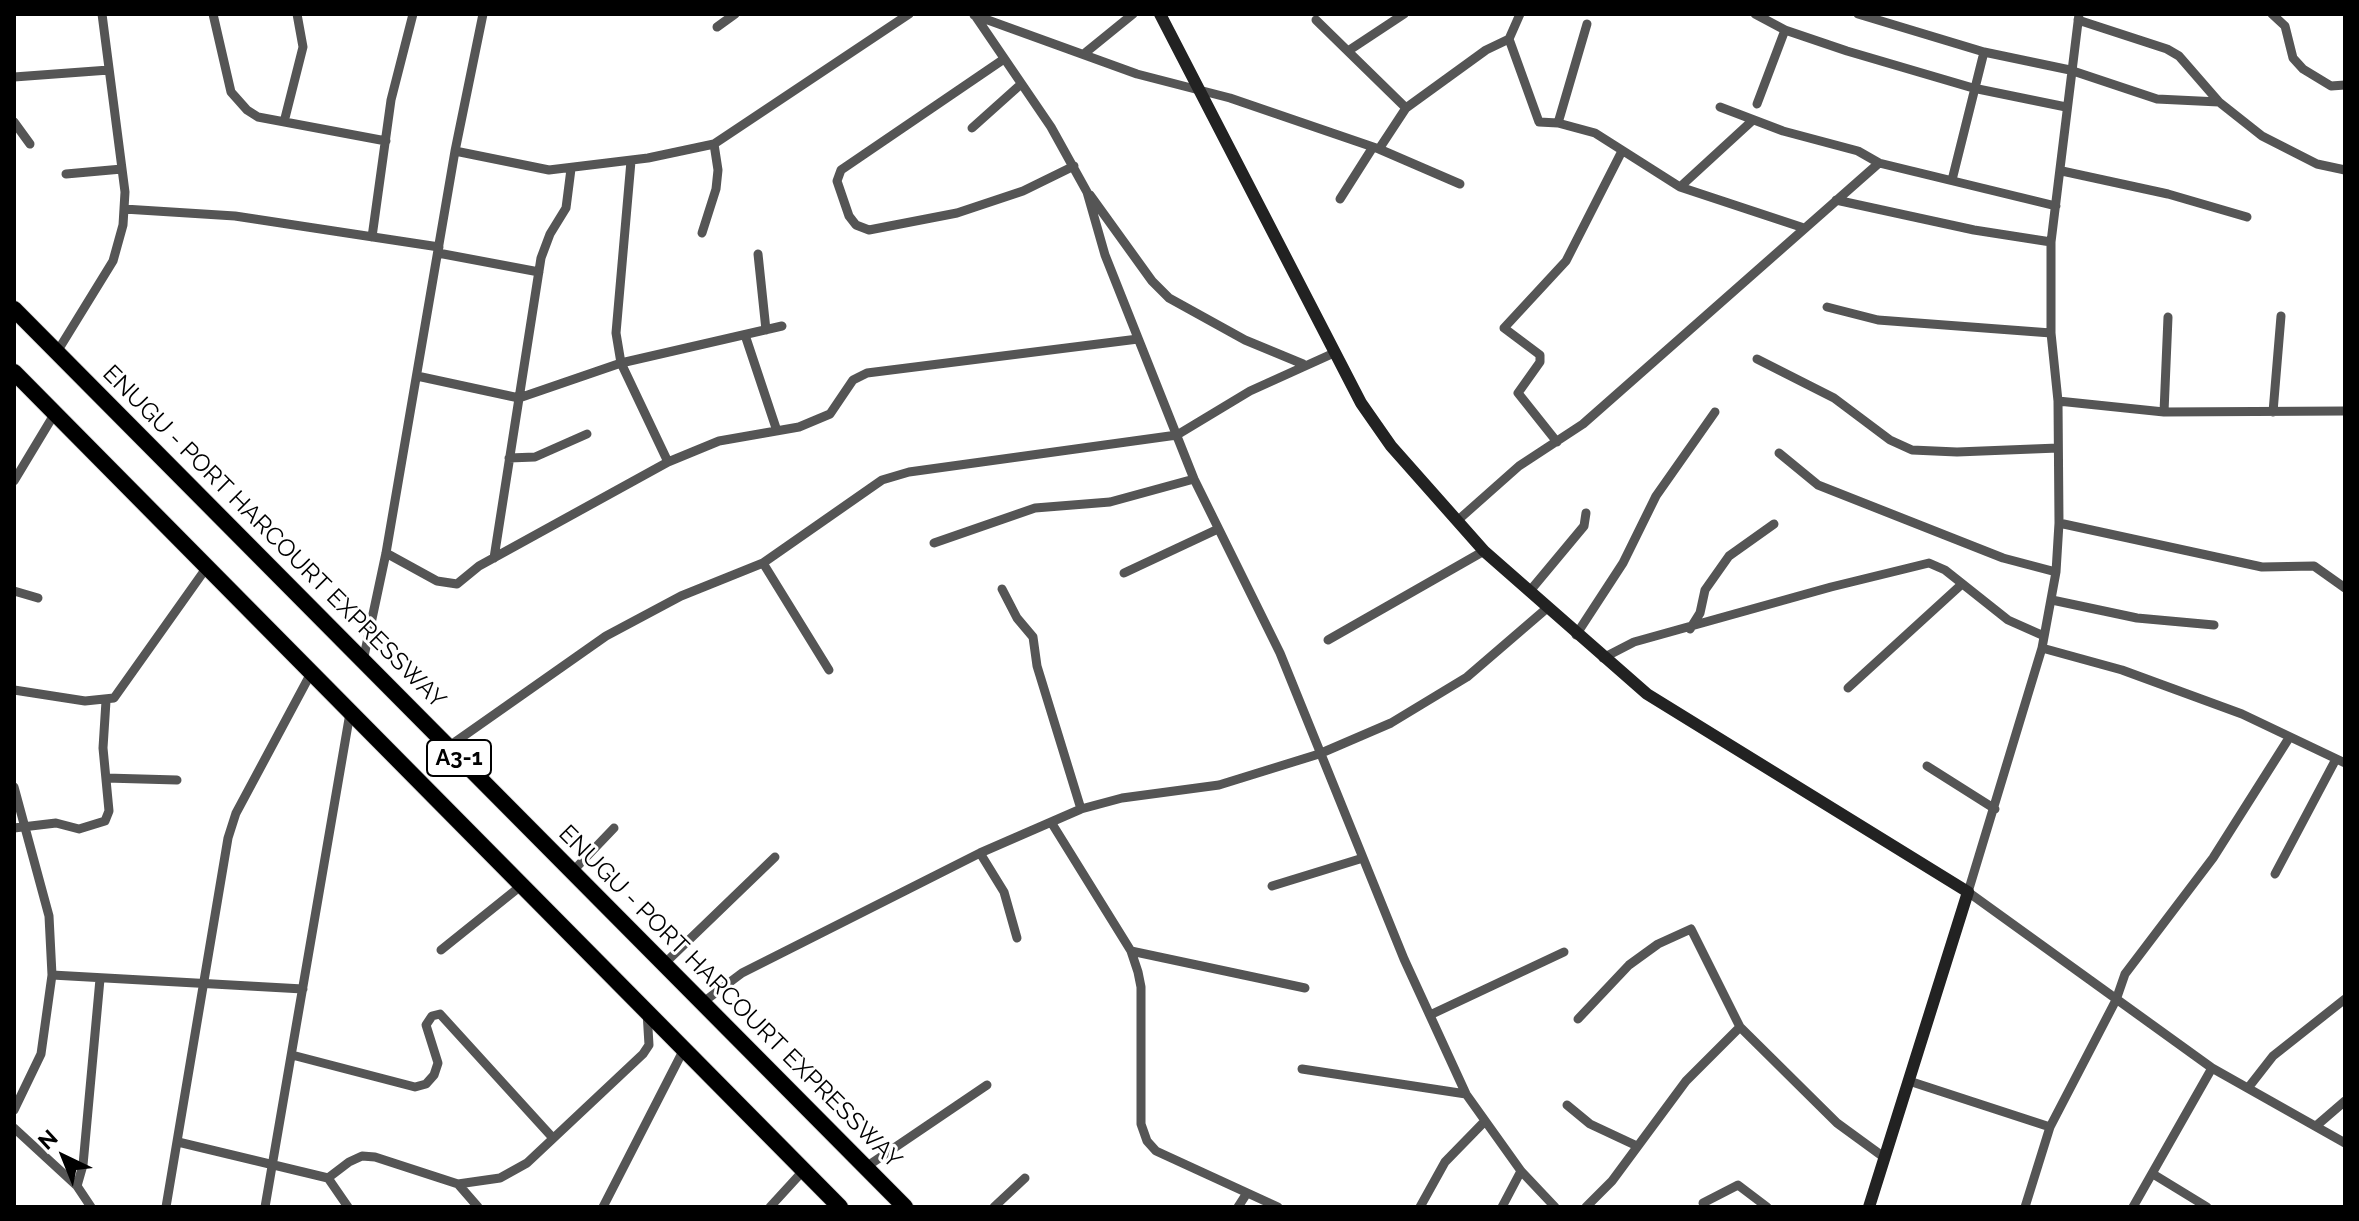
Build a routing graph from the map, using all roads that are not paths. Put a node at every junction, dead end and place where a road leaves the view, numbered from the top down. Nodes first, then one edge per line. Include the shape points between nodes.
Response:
1 (102, 14) edge
2 (213, 14) edge
3 (297, 14) edge
4 (413, 14) edge
5 (483, 14) edge
6 (735, 14) edge
7 (909, 14) edge
8 (974, 14) edge
9 (1133, 14) edge
10 (1160, 14) edge
11 (1404, 14) edge
12 (1520, 14) edge
13 (1755, 14) edge
14 (1858, 14) edge
15 (2272, 14) edge
16 (2079, 17) edge
17 (1316, 20) dead end
18 (1587, 24) dead end
19 (717, 27) dead end
20 (1785, 30) junction
21 (1509, 39) junction
22 (1348, 51) junction
23 (1984, 52) junction
24 (1085, 53) junction
25 (1004, 59) junction
26 (109, 70) junction
27 (2070, 70) junction
28 (14, 77) edge
29 (1020, 85) junction
30 (2345, 85) edge
31 (1973, 88) junction
32 (1199, 90) junction
33 (2219, 102) junction
34 (1757, 104) dead end
35 (1720, 107) dead end
36 (2066, 107) junction
37 (1406, 108) junction
38 (1753, 120) junction
39 (14, 122) edge
40 (284, 122) junction
41 (1558, 123) junction
42 (972, 128) dead end
43 (386, 141) junction
44 (30, 144) dead end
45 (714, 144) junction
46 (1376, 148) junction
47 (455, 151) junction
48 (1622, 151) junction
49 (631, 161) junction
50 (1879, 163) junction
51 (1074, 166) junction
52 (122, 169) junction
53 (571, 169) junction
54 (2345, 170) edge
55 (2062, 171) junction
56 (66, 174) dead end
57 (1952, 180) junction
58 (1460, 184) dead end
59 (1680, 187) junction
60 (1087, 192) junction
61 (1340, 199) dead end
62 (1836, 200) junction
63 (2056, 206) junction
64 (124, 209) junction
65 (2247, 217) dead end
66 (1804, 228) junction
67 (702, 233) dead end
68 (372, 237) junction
69 (2051, 242) junction
70 (438, 250) junction
71 (758, 254) dead end
72 (539, 272) junction
73 (1827, 307) dead end
74 (14, 309) edge
75 (2281, 316) dead end
76 (2168, 317) dead end
77 (782, 326) dead end
78 (766, 330) junction
79 (2051, 333) junction
80 (745, 335) junction
81 (1138, 339) junction
82 (57, 352) junction
83 (1334, 353) junction
84 (1757, 359) dead end
85 (621, 363) junction
86 (1303, 364) junction
87 (14, 372) edge
88 (417, 376) junction
89 (519, 398) junction
90 (2058, 401) junction
91 (2345, 411) edge
92 (1715, 412) dead end
93 (2164, 412) junction
94 (2273, 412) junction
95 (55, 413) junction
96 (776, 428) junction
97 (587, 434) dead end
98 (1177, 435) junction
99 (1557, 442) junction
100 (2058, 448) junction
101 (1779, 453) dead end
102 (509, 458) junction
103 (668, 462) junction
104 (1194, 479) junction
105 (14, 481) edge
106 (1586, 513) dead end
107 (1457, 521) junction
108 (2059, 523) junction
109 (1774, 524) dead end
110 (1218, 529) junction
111 (934, 543) dead end
112 (1484, 551) junction
113 (386, 553) junction
114 (494, 558) junction
115 (763, 563) junction
116 (207, 567) junction
117 (2056, 572) junction
118 (1124, 573) dead end
119 (1962, 584) junction
120 (2345, 588) edge
121 (1002, 589) dead end
122 (14, 591) edge
123 (1529, 592) junction
124 (38, 598) dead end
125 (2052, 600) junction
126 (1546, 609) junction
127 (1700, 613) junction
128 (1714, 622) junction
129 (2214, 625) dead end
130 (1690, 629) junction
131 (1576, 635) junction
132 (2044, 636) junction
133 (1328, 640) dead end
134 (2042, 648) junction
135 (1603, 658) junction
136 (363, 661) junction
137 (829, 670) dead end
138 (311, 673) junction
139 (1848, 688) dead end
140 (14, 690) edge
141 (106, 701) junction
142 (350, 713) junction
143 (2289, 738) junction
144 (448, 747) junction
145 (1319, 754) junction
146 (2340, 761) edge
147 (1927, 766) dead end
148 (106, 778) junction
149 (177, 780) dead end
150 (14, 787) edge
151 (1081, 809) junction
152 (1995, 809) junction
153 (1051, 822) junction
154 (19, 827) edge
155 (614, 828) dead end
156 (980, 853) junction
157 (775, 857) dead end
158 (1363, 858) junction
159 (572, 872) junction
160 (2275, 874) dead end
161 (523, 884) junction
162 (1272, 886) dead end
163 (1968, 892) junction
164 (1017, 938) dead end
165 (441, 950) dead end
166 (1131, 951) junction
167 (1564, 952) dead end
168 (664, 964) junction
169 (52, 975) junction
170 (100, 979) junction
171 (201, 985) junction
172 (1305, 988) dead end
173 (303, 989) junction
174 (2345, 999) edge
175 (2116, 1000) junction
176 (702, 1003) junction
177 (647, 1010) junction
178 (1430, 1015) junction
179 (1578, 1019) dead end
180 (1740, 1027) junction
181 (684, 1049) junction
182 (292, 1055) junction
183 (2212, 1068) junction
184 (1302, 1069) dead end
185 (1909, 1081) junction
186 (987, 1085) dead end
187 (2248, 1088) junction
188 (1466, 1094) junction
189 (2345, 1101) edge
190 (1567, 1105) dead end
191 (14, 1110) edge
192 (1484, 1122) junction
193 (2316, 1126) junction
194 (2050, 1127) junction
195 (14, 1128) edge
196 (552, 1137) junction
197 (178, 1142) junction
198 (2345, 1143) edge
199 (1637, 1146) junction
200 (1885, 1158) junction
201 (274, 1162) junction
202 (866, 1167) junction
203 (803, 1171) junction
204 (1521, 1171) junction
205 (2153, 1174) junction
206 (328, 1178) junction
207 (1025, 1178) dead end
208 (458, 1184) junction
209 (77, 1186) junction
210 (1247, 1193) junction
211 (1703, 1203) dead end
212 (87, 1205) edge
213 (1763, 1206) edge
214 (166, 1207) edge
215 (265, 1207) edge
216 (348, 1207) edge
217 (478, 1207) edge
218 (603, 1207) edge
219 (770, 1207) edge
220 (840, 1207) edge
221 (905, 1207) edge
222 (994, 1207) edge
223 (1238, 1207) edge
224 (1278, 1207) edge
225 (1420, 1207) edge
226 (1502, 1207) edge
227 (1555, 1207) edge
228 (1586, 1207) edge
229 (1869, 1207) edge
230 (2025, 1207) edge
231 (2133, 1207) edge
232 (2207, 1207) edge

1 - 26 street
2 - 40 street via 231,92 258,117
3 - 40 street via 303,47
4 - 43 street
5 - 47 street
6 - 19 street
7 - 45 street
8 - 24 street
8 - 25 street
9 - 24 street
10 - 32 main road
11 - 22 street
12 - 21 street
13 - 20 street
14 - 23 street
15 - 30 street via 2285,26 2293,58 2303,69 2331,86
16 - 27 street
16 - 33 street via 2179,56
17 - 22 street
18 - 41 street
20 - 31 street
20 - 34 street
21 - 37 street
21 - 41 street via 1536,117 1543,124
22 - 37 street
23 - 27 street
23 - 31 street
24 - 32 street
25 - 29 street
25 - 51 street via 841,170 837,181 849,216 869,230 957,213 1023,191
26 - 28 street
26 - 52 street
27 - 33 street via 2157,99
27 - 36 street
29 - 42 street
29 - 51 street
31 - 36 street
31 - 57 street
32 - 46 street
32 - 83 main road
33 - 54 street via 2262,136 2317,164
35 - 38 street
36 - 55 street
37 - 46 street
38 - 50 street via 1858,151
38 - 59 street
39 - 44 street
40 - 43 street
41 - 48 street via 1595,133
43 - 68 street
45 - 49 street
45 - 67 street via 716,189
46 - 58 street
46 - 61 street
47 - 53 street via 549,170
47 - 70 street
48 - 59 street
48 - 99 street via 1566,261 1504,328 1540,355 1518,393
49 - 53 street
49 - 85 street via 616,317
50 - 57 street
50 - 62 street
51 - 60 street
52 - 56 street
52 - 64 street
53 - 72 street via 566,208 545,245
55 - 63 street
55 - 65 street
57 - 63 street
59 - 66 street
60 - 81 street
60 - 86 street via 1169,298 1245,340
62 - 66 street
62 - 69 street
63 - 69 street
64 - 68 street via 235,216
64 - 82 street via 113,261
66 - 99 street
68 - 70 street
69 - 79 street
70 - 72 street
70 - 88 street
71 - 78 street
72 - 89 street
73 - 79 street via 1878,320
74 - 82 highway, ENUGU - PORT HARCOURT EXPRESSWAY / A3-1
75 - 94 street
76 - 93 street
77 - 78 street
78 - 80 street
79 - 90 street
80 - 85 street
80 - 96 street
81 - 96 street via 867,373 853,380 830,414 799,427
81 - 98 street
82 - 136 highway, ENUGU - PORT HARCOURT EXPRESSWAY / A3-1
83 - 86 street
83 - 107 main road via 1391,446
84 - 100 street via 1834,398 1912,450
85 - 89 street
85 - 103 street
86 - 98 street
87 - 95 highway, A3-1
88 - 89 street
88 - 113 street
89 - 102 street
90 - 93 street
90 - 100 street
91 - 94 street
92 - 131 street via 1656,496 1623,563
93 - 94 street
95 - 105 street
95 - 116 highway, A3-1
96 - 103 street via 719,441
97 - 102 street via 535,457
98 - 104 street
98 - 115 street via 882,480
99 - 107 street via 1508,475
100 - 108 street
101 - 117 street via 1818,485 2003,558
102 - 114 street
103 - 114 street
104 - 110 street
104 - 111 street via 1110,502 1035,508
106 - 123 street via 1584,526
107 - 112 main road
108 - 117 street
108 - 120 street via 2262,567 2314,566
109 - 127 street via 1729,556 1705,590
110 - 118 street
110 - 145 street via 1280,653
112 - 123 main road
112 - 133 street
113 - 114 street via 448,585
113 - 136 street
115 - 137 street
115 - 144 street via 681,596 606,636
116 - 138 highway, A3-1
116 - 141 street via 121,693
117 - 125 street
119 - 128 street via 1938,565 1918,565
119 - 132 street via 2017,625
119 - 139 street
121 - 151 street via 1033,637
122 - 124 street
123 - 126 main road
125 - 129 street via 2137,618
125 - 132 street
126 - 131 main road
126 - 145 street via 1467,677 1391,723
127 - 128 street
127 - 130 street
128 - 130 street
130 - 135 street via 1634,642
131 - 135 main road
132 - 134 street
134 - 143 street via 2149,680 2242,714
134 - 152 street
135 - 163 main road via 1647,694
136 - 144 highway, ENUGU - PORT HARCOURT EXPRESSWAY / A3-1
138 - 142 highway, A3-1
138 - 171 street via 236,813
140 - 141 street
141 - 148 street
142 - 161 highway, A3-1
142 - 173 street
143 - 146 street
143 - 175 street via 2213,858 2125,974
144 - 159 highway, ENUGU - PORT HARCOURT EXPRESSWAY / A3-1
145 - 151 street via 1219,785
145 - 158 street
146 - 160 street
147 - 152 street
148 - 149 street
148 - 154 street via 109,811 102,824 79,829 56,823
150 - 154 street
151 - 153 street
152 - 163 street
153 - 156 street
153 - 166 street
154 - 169 street via 49,916
155 - 159 street
156 - 164 street via 1004,892
156 - 176 street via 742,973
157 - 168 street
158 - 162 street
158 - 178 street
159 - 168 highway, ENUGU - PORT HARCOURT EXPRESSWAY / A3-1
161 - 165 street
161 - 177 highway, A3-1
163 - 175 street
163 - 185 main road
166 - 172 street
166 - 210 street via 1141,987 1141,1124 1147,1141 1156,1151
167 - 178 street
168 - 176 highway, ENUGU - PORT HARCOURT EXPRESSWAY / A3-1
169 - 170 street
169 - 191 street via 41,1054
170 - 171 street
170 - 209 street
171 - 173 street
171 - 197 street
173 - 182 street
174 - 187 street via 2273,1056
175 - 183 street
175 - 194 street
176 - 202 highway, ENUGU - PORT HARCOURT EXPRESSWAY / A3-1
177 - 181 highway, A3-1
177 - 196 street via 649,1045 643,1054
178 - 188 street
179 - 180 street via 1629,965 1691,929
180 - 199 street via 1696,1070
180 - 200 street via 1837,1123
181 - 203 highway, A3-1
181 - 218 street
182 - 196 street via 415,1087 426,1084 438,1063 426,1025 440,1014
182 - 201 street
183 - 187 street
183 - 205 street
184 - 188 street
185 - 194 street
185 - 200 main road
186 - 202 street
187 - 193 street
188 - 192 street
189 - 193 street
190 - 199 street via 1590,1124
192 - 204 street
192 - 225 street via 1445,1162
193 - 198 street
194 - 230 street
195 - 209 street
196 - 208 street via 517,1172
197 - 201 street
197 - 214 street
199 - 228 street
200 - 229 main road
201 - 206 street
201 - 215 street
202 - 221 highway, ENUGU - PORT HARCOURT EXPRESSWAY / A3-1
203 - 219 street
203 - 220 highway, A3-1
204 - 226 street
204 - 227 street
205 - 231 street
205 - 232 street
206 - 208 street via 349,1162 375,1157
206 - 216 street
207 - 222 street
208 - 217 street
209 - 212 street
210 - 223 street
210 - 224 street
211 - 213 street via 1738,1185

